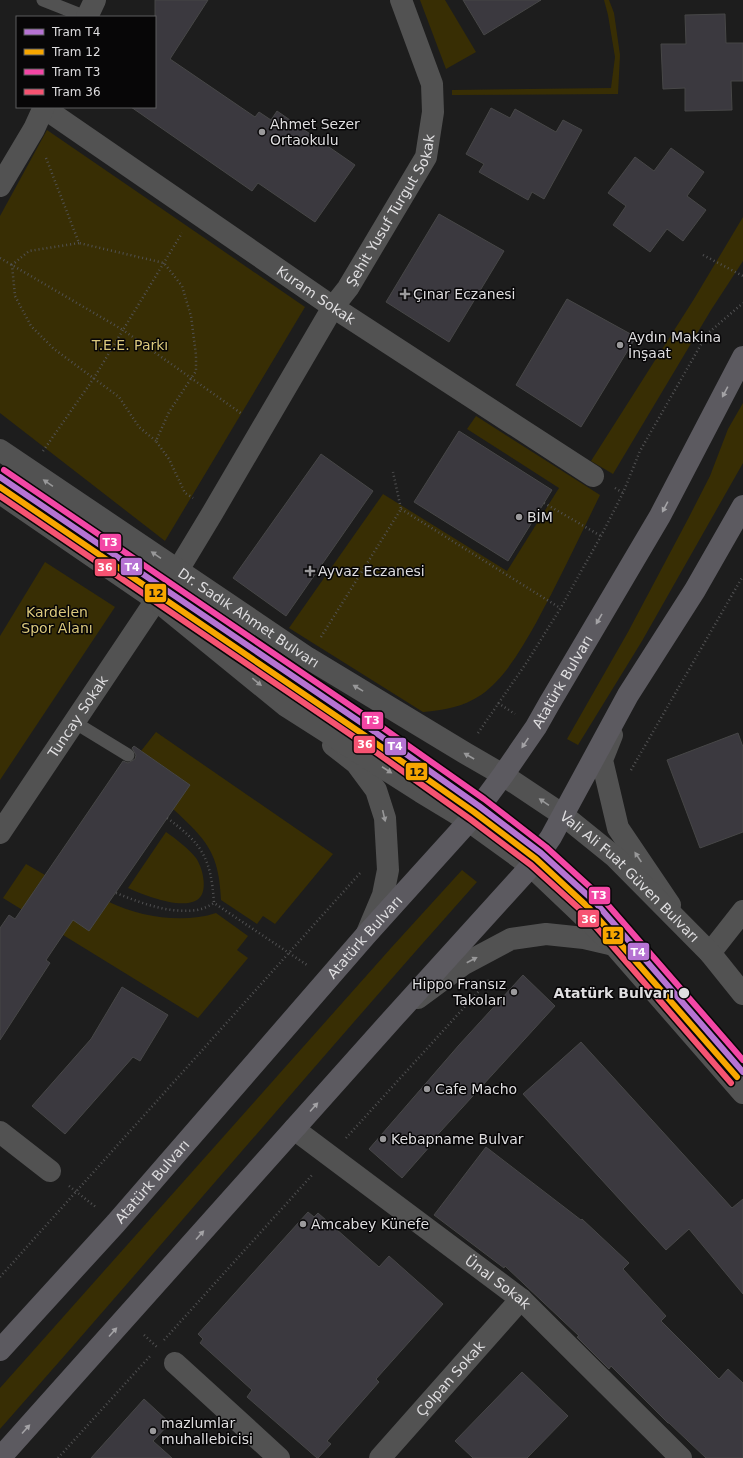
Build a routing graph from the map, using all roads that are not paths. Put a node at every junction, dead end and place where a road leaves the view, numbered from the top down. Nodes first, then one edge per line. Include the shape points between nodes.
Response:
1 (43, 0) edge
2 (95, 0) edge
3 (401, 0) edge
4 (83, 16) edge
5 (87, 16) edge
6 (44, 108) edge
7 (2, 178) edge
8 (333, 307) junction
9 (743, 357) edge
10 (0, 450) edge
11 (593, 476) dead end
12 (0, 493) edge
13 (743, 506) edge
14 (178, 570) junction
15 (156, 600) junction
16 (628, 695) junction
17 (286, 706) junction
18 (74, 722) junction
19 (128, 755) dead end
20 (503, 775) junction
21 (563, 815) junction
22 (469, 821) junction
23 (0, 833) edge
24 (532, 866) junction
25 (743, 911) edge
26 (683, 924) junction
27 (366, 935) junction
28 (614, 945) junction
29 (710, 953) junction
30 (743, 994) edge
31 (395, 1016) junction
32 (743, 1093) edge
33 (294, 1129) junction
34 (0, 1132) edge
35 (50, 1171) road end
36 (521, 1299) junction
37 (0, 1350) edge
38 (175, 1363) road end
39 (0, 1458) edge
40 (279, 1458) edge
41 (380, 1458) edge
42 (681, 1458) edge

1 - 4 lane
2 - 5 street
3 - 8 street, Şehit Yusuf Turgut Sokak via 432,84 433,112 426,157 348,288
6 - 7 street via 34,129
6 - 8 street, Kuram Sokak
8 - 11 street, Kuram Sokak
8 - 14 street, Şehit Yusuf Turgut Sokak
9 -> 20 main road, Atatürk Bulvarı via 660,516 536,727
14 -> 10 street, Dr. Sadık Ahmet Bulvarı
12 - 15 street
13 - 16 main road via 695,590
20 -> 14 street, Dr. Sadık Ahmet Bulvarı via 308,658
15 -> 17 street
15 - 18 street, Tuncay Sokak
16 - 21 main road
26 -> 16 street via 618,828 602,760
17 -> 22 street
17 -> 27 street via 356,763 376,790 385,818 388,870 383,895
18 - 19 lane
18 - 23 street, Tuncay Sokak
21 -> 20 street, Vali Ali Fuat Güven Bulvarı
20 - 22 main road, Atatürk Bulvarı
21 - 24 main road
21 - 26 street, Vali Ali Fuat Güven Bulvarı via 616,857
22 - 24 street
22 - 27 main road, Atatürk Bulvarı
24 - 28 street
24 - 31 main road
25 - 29 street
26 - 29 street, Vali Ali Fuat Güven Bulvarı
27 - 37 main road, Atatürk Bulvarı via 116,1223
31 -> 28 street via 464,964 511,939 546,934 584,938
28 - 32 street
29 - 30 street, Vali Ali Fuat Güven Bulvarı
33 -> 31 main road
33 - 36 street, Ünal Sokak
39 -> 33 main road
34 - 35 street
36 - 41 street, Çolpan Sokak
36 - 42 street, Ünal Sokak
38 - 40 street

